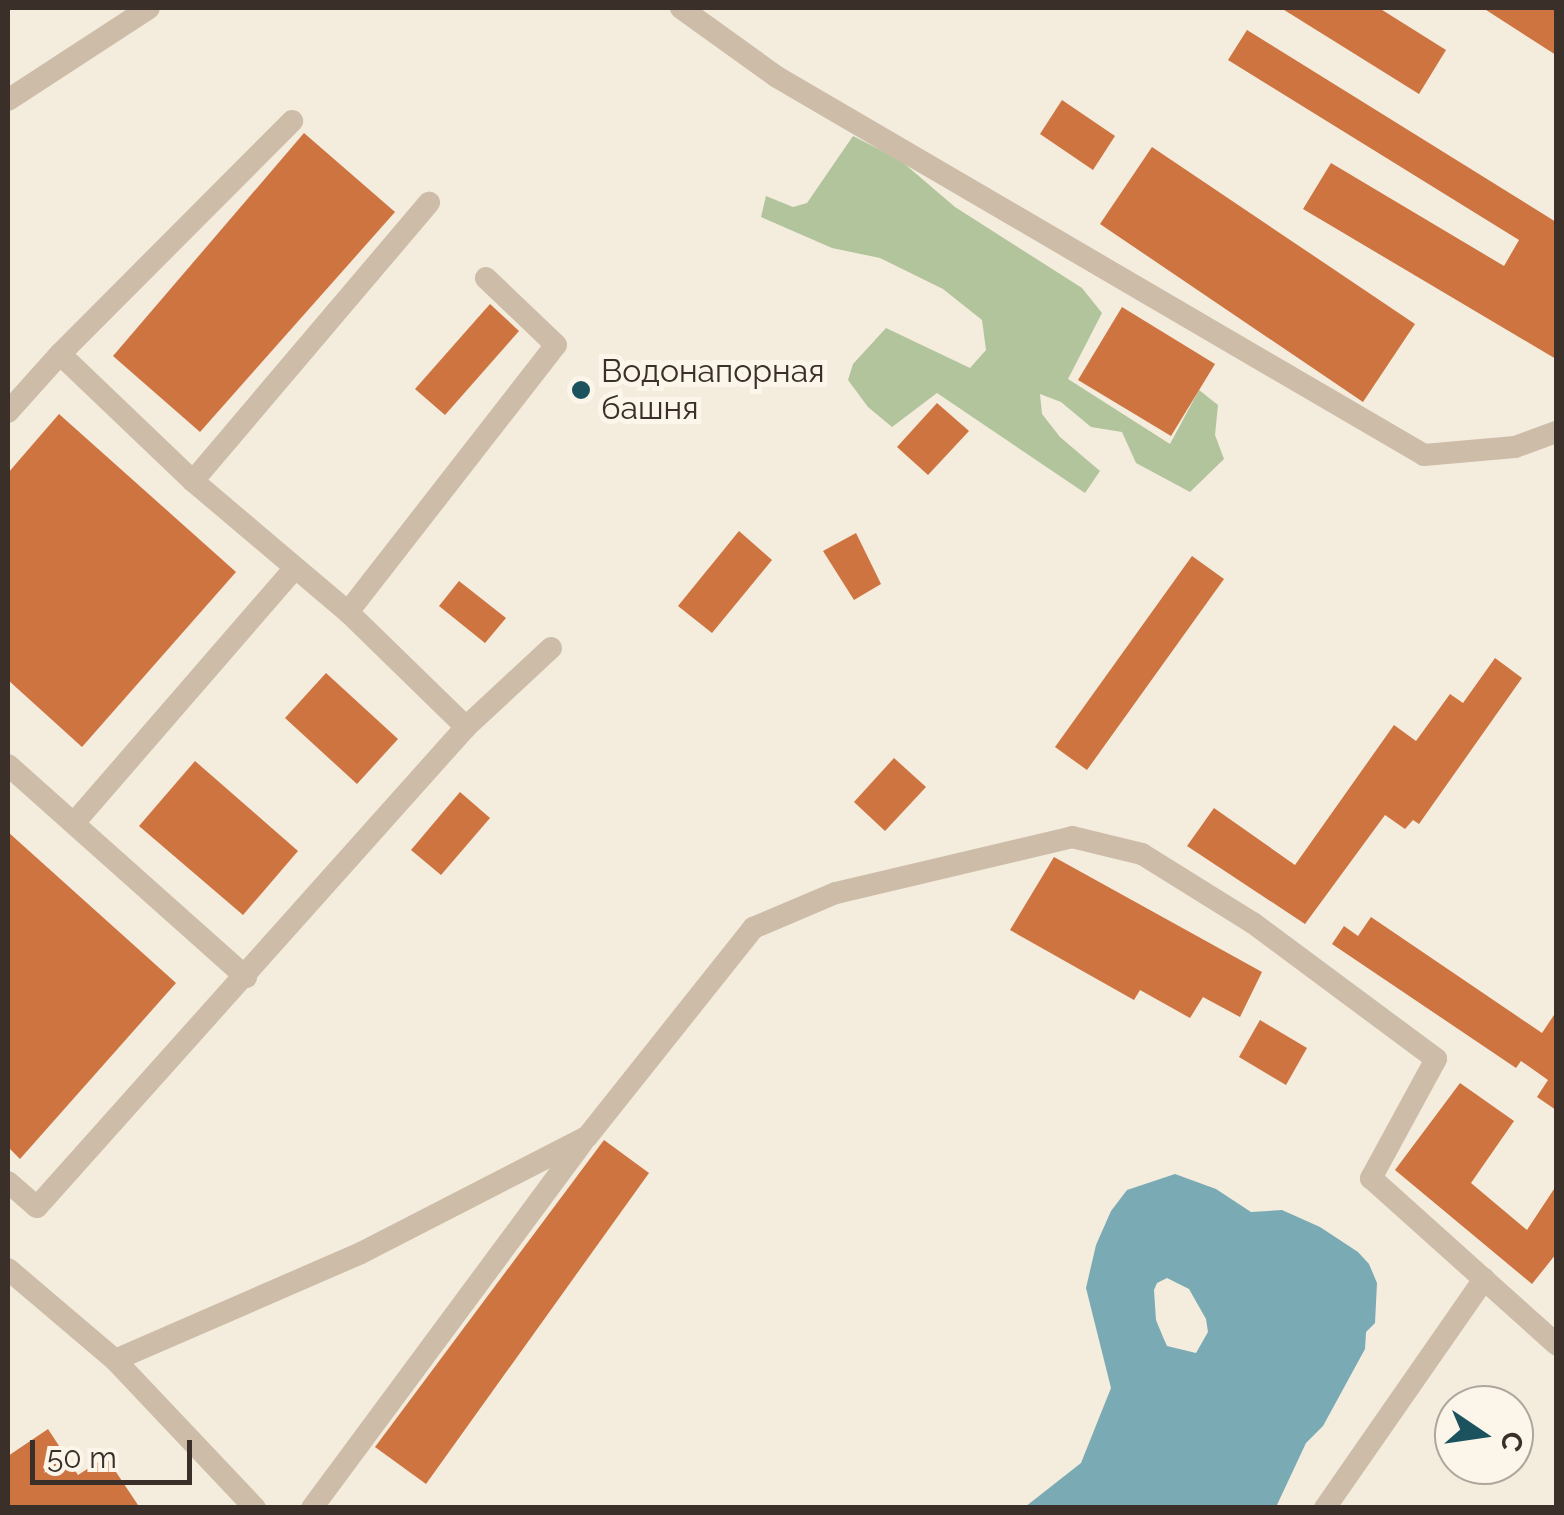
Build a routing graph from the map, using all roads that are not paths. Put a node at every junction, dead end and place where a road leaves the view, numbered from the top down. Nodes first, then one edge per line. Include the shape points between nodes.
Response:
1 (149, 8) edge
2 (681, 8) edge
3 (8, 100) edge
4 (292, 122) dead end
5 (429, 204) dead end
6 (486, 278) dead end
7 (60, 354) junction
8 (8, 412) edge
9 (1556, 432) edge
10 (193, 481) junction
11 (295, 568) junction
12 (348, 612) junction
13 (551, 648) dead end
14 (466, 727) junction
15 (8, 764) edge
16 (74, 823) junction
17 (246, 976) junction
18 (587, 1136) junction
19 (8, 1182) edge
20 (8, 1269) edge
21 (1484, 1279) junction
22 (1556, 1344) edge
23 (115, 1360) junction
24 (255, 1508) edge
25 (312, 1508) edge
26 (1325, 1508) edge

1 - 3 street
2 - 9 street via 777,77 1424,455 1515,447
4 - 7 street
5 - 10 street
6 - 12 street via 556,345
7 - 8 street
7 - 10 street
10 - 11 street
11 - 12 street
11 - 16 street
12 - 14 street
13 - 14 street
14 - 17 street
15 - 16 street
16 - 17 street
17 - 19 street via 37,1207
18 - 21 street via 753,928 836,892 1072,837 1142,854 1253,922 1436,1059 1372,1178
18 - 23 street via 361,1252
18 - 25 street
20 - 23 street
21 - 22 street
21 - 26 street
23 - 24 street

